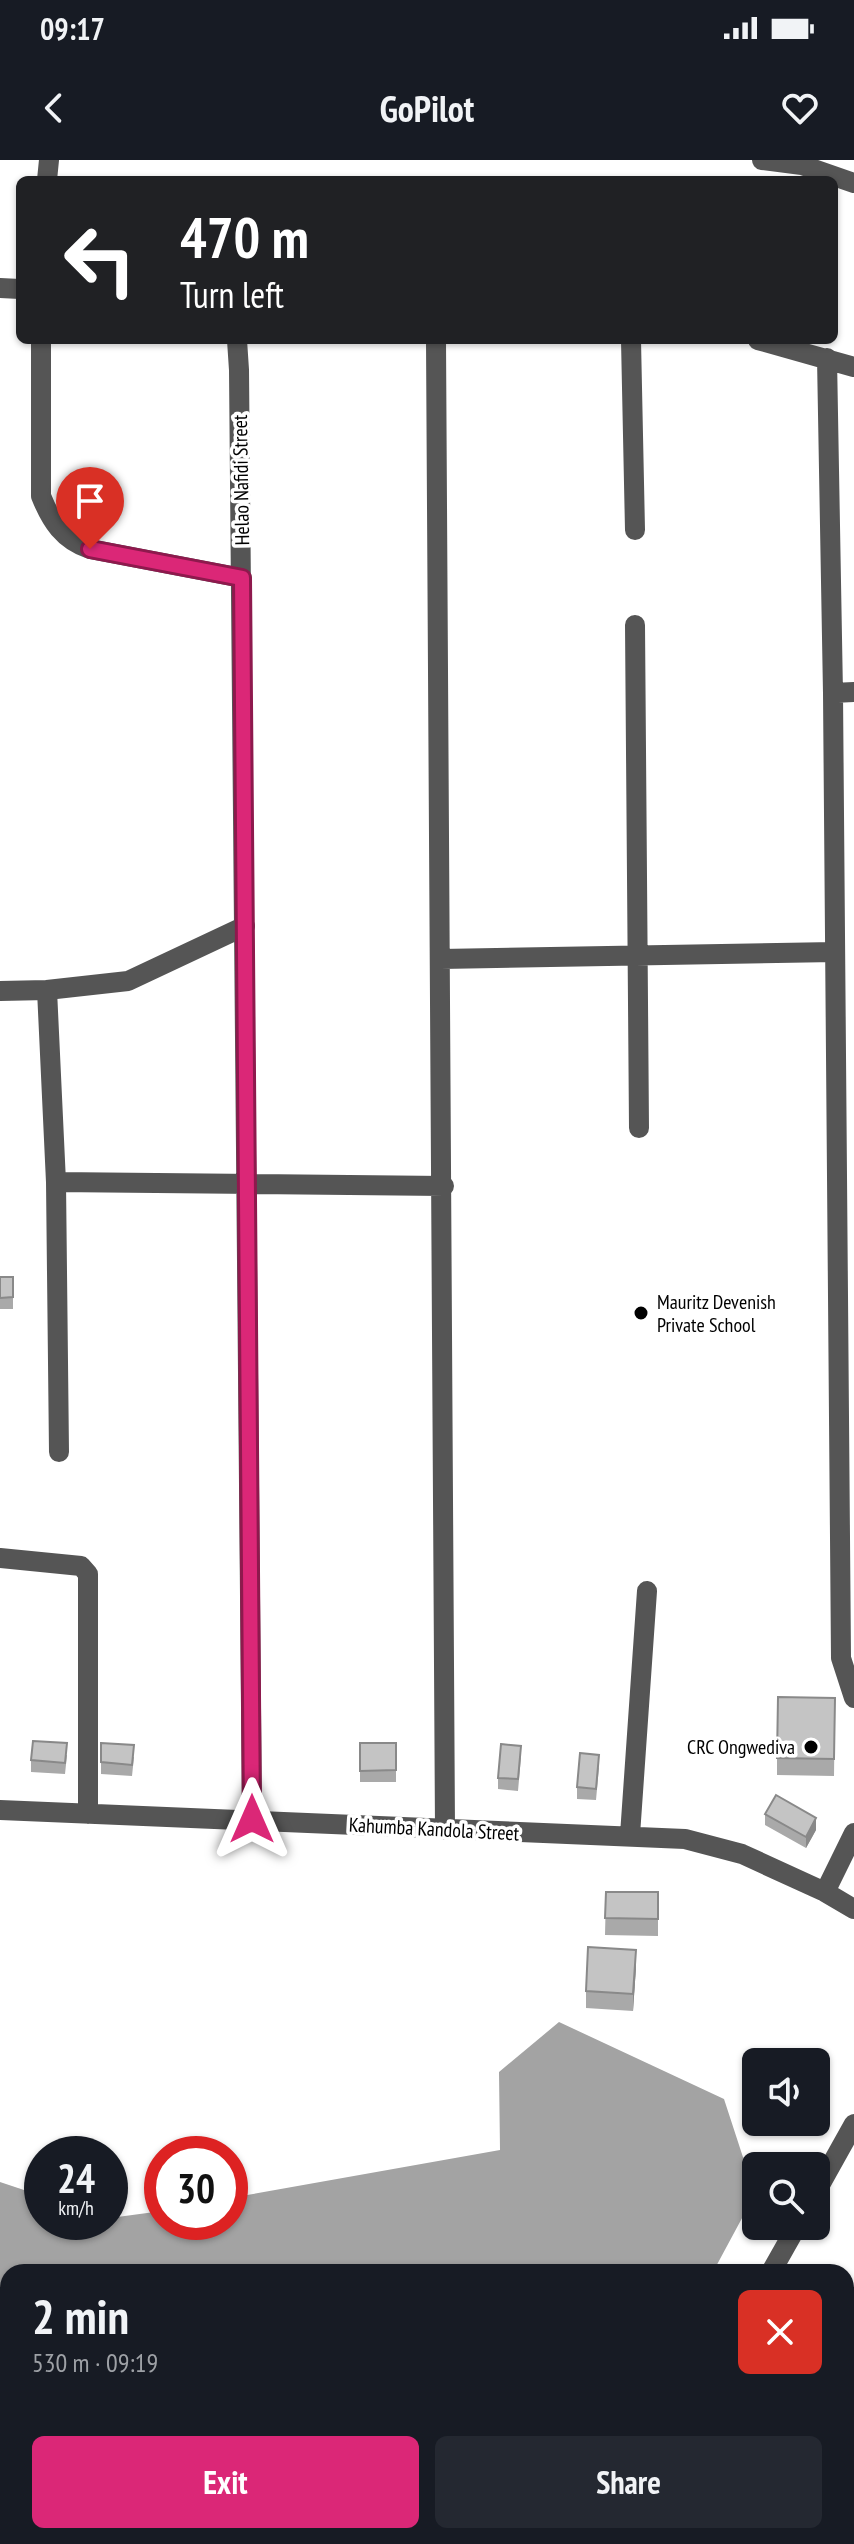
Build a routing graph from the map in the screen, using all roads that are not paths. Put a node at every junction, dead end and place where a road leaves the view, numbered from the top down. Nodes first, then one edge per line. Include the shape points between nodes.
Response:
1 (762, 160) edge
2 (834, 176) edge
3 (41, 344) edge
4 (237, 344) edge
5 (436, 344) edge
6 (631, 344) edge
7 (773, 344) edge
8 (827, 358) junction
9 (854, 367) edge
10 (635, 530) dead end
11 (242, 578) junction
12 (635, 625) dead end
13 (844, 692) edge
14 (245, 926) junction
15 (835, 952) junction
16 (637, 955) junction
17 (441, 959) junction
18 (47, 990) junction
19 (0, 991) edge
20 (639, 1128) dead end
21 (846, 1162) edge
22 (56, 1182) junction
23 (248, 1185) junction
24 (444, 1186) junction
25 (59, 1452) dead end
26 (0, 1558) edge
27 (647, 1591) dead end
28 (854, 1698) edge
29 (0, 1810) edge
30 (88, 1814) junction
31 (252, 1819) junction
32 (445, 1830) junction
33 (854, 1833) edge
34 (630, 1835) junction
35 (825, 1892) junction
36 (854, 1909) edge
37 (854, 2124) edge
38 (830, 2167) edge
39 (789, 2240) edge
40 (776, 2264) edge

1 - 2 street
3 - 11 street via 41,496 62,533 73,544 90,549
4 - 11 street, Helao Nafidi Street
5 - 17 street
6 - 10 street
7 - 8 street
8 - 9 street
8 - 13 street
11 - 14 street, Helao Nafidi Street
12 - 16 street
13 - 15 street
14 - 18 street via 128,981
14 - 23 street, Helao Nafidi Street
15 - 16 street
15 - 21 street
16 - 17 street
16 - 20 street
17 - 24 street
18 - 19 street
18 - 22 street
21 - 28 street via 841,1658
22 - 23 street
22 - 25 street
23 - 24 street
23 - 31 street, Helao Nafidi Street
24 - 32 street
26 - 30 street via 81,1566 88,1574
27 - 34 street
29 - 30 street, Kahumba Kandola Street
30 - 31 street, Kahumba Kandola Street
31 - 32 street, Kahumba Kandola Street
32 - 34 street, Kahumba Kandola Street
33 - 35 street
34 - 35 street, Kahumba Kandola Street via 685,1839 742,1854
35 - 36 street, Kahumba Kandola Street
37 - 38 street
39 - 40 street

